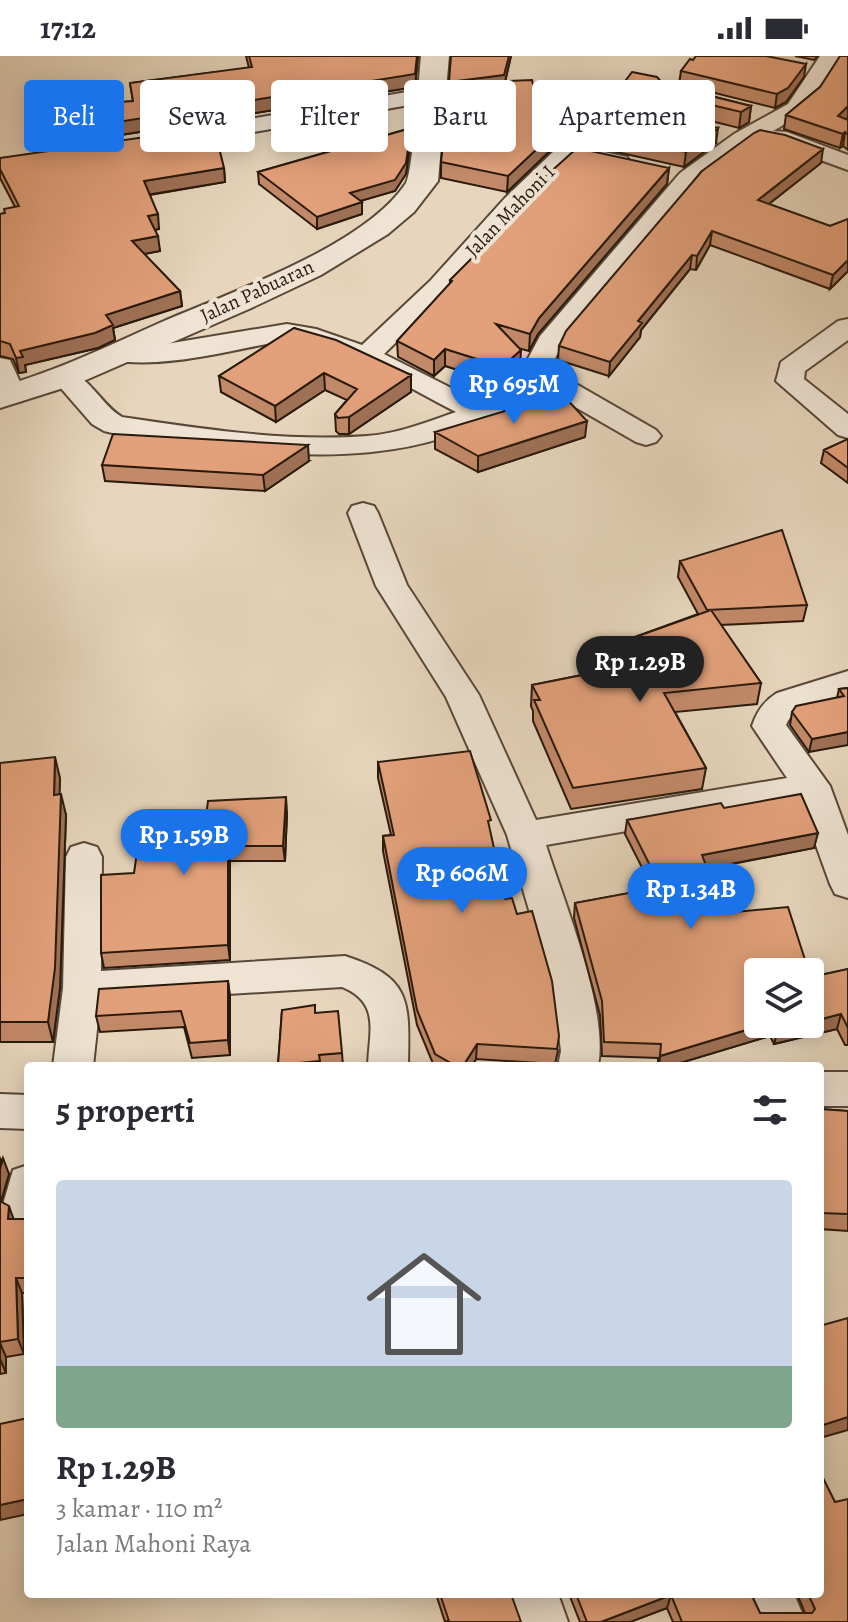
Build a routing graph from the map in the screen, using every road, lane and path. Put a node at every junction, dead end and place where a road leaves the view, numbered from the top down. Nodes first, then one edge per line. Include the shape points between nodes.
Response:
1 (435, 56) edge
2 (819, 65) edge
3 (432, 80) edge
4 (404, 99) edge
5 (255, 125) edge
6 (747, 127) junction
7 (715, 131) edge
8 (425, 152) edge
9 (848, 163) edge
10 (689, 178) junction
11 (848, 327) edge
12 (119, 353) junction
13 (365, 357) junction
14 (535, 372) junction
15 (66, 378) junction
16 (4, 386) edge
17 (480, 413) junction
18 (848, 429) edge
19 (646, 436) dead end
20 (363, 513) dead end
21 (848, 683) edge
22 (812, 786) junction
23 (525, 835) junction
24 (84, 857) dead end
25 (848, 884) edge
26 (82, 988) junction
27 (73, 1062) edge
28 (388, 1062) edge
29 (579, 1062) edge
30 (824, 1089) edge
31 (848, 1089) edge
32 (0, 1111) edge
33 (24, 1112) edge
34 (534, 1598) edge
35 (770, 1598) edge
36 (543, 1622) edge
37 (781, 1622) edge

1 - 3 street, Jalan Pabuaran
2 - 6 street via 803,101 777,119
4 - 5 street
6 - 7 street
6 - 9 street
6 - 10 street
8 - 12 street, Jalan Pabuaran via 423,181 367,233 296,276
10 - 13 street, Jalan Mahoni I via 564,155
10 - 14 street via 550,342
11 - 18 street via 791,368 790,381
12 - 13 street via 166,352 296,332
12 - 15 street, Jalan Pabuaran
13 - 17 street
14 - 17 street
14 - 19 street
15 - 16 street, Jalan Pabuaran
15 - 17 street via 114,425 250,444 368,445
20 - 23 street via 392,586 462,695
21 - 22 street via 787,702 769,718 769,726
22 - 23 street
22 - 25 street
23 - 29 street via 573,995
24 - 26 street
26 - 27 street
26 - 28 street via 345,971 372,981 388,1001
30 - 31 street
32 - 33 street
34 - 36 street
35 - 37 street

